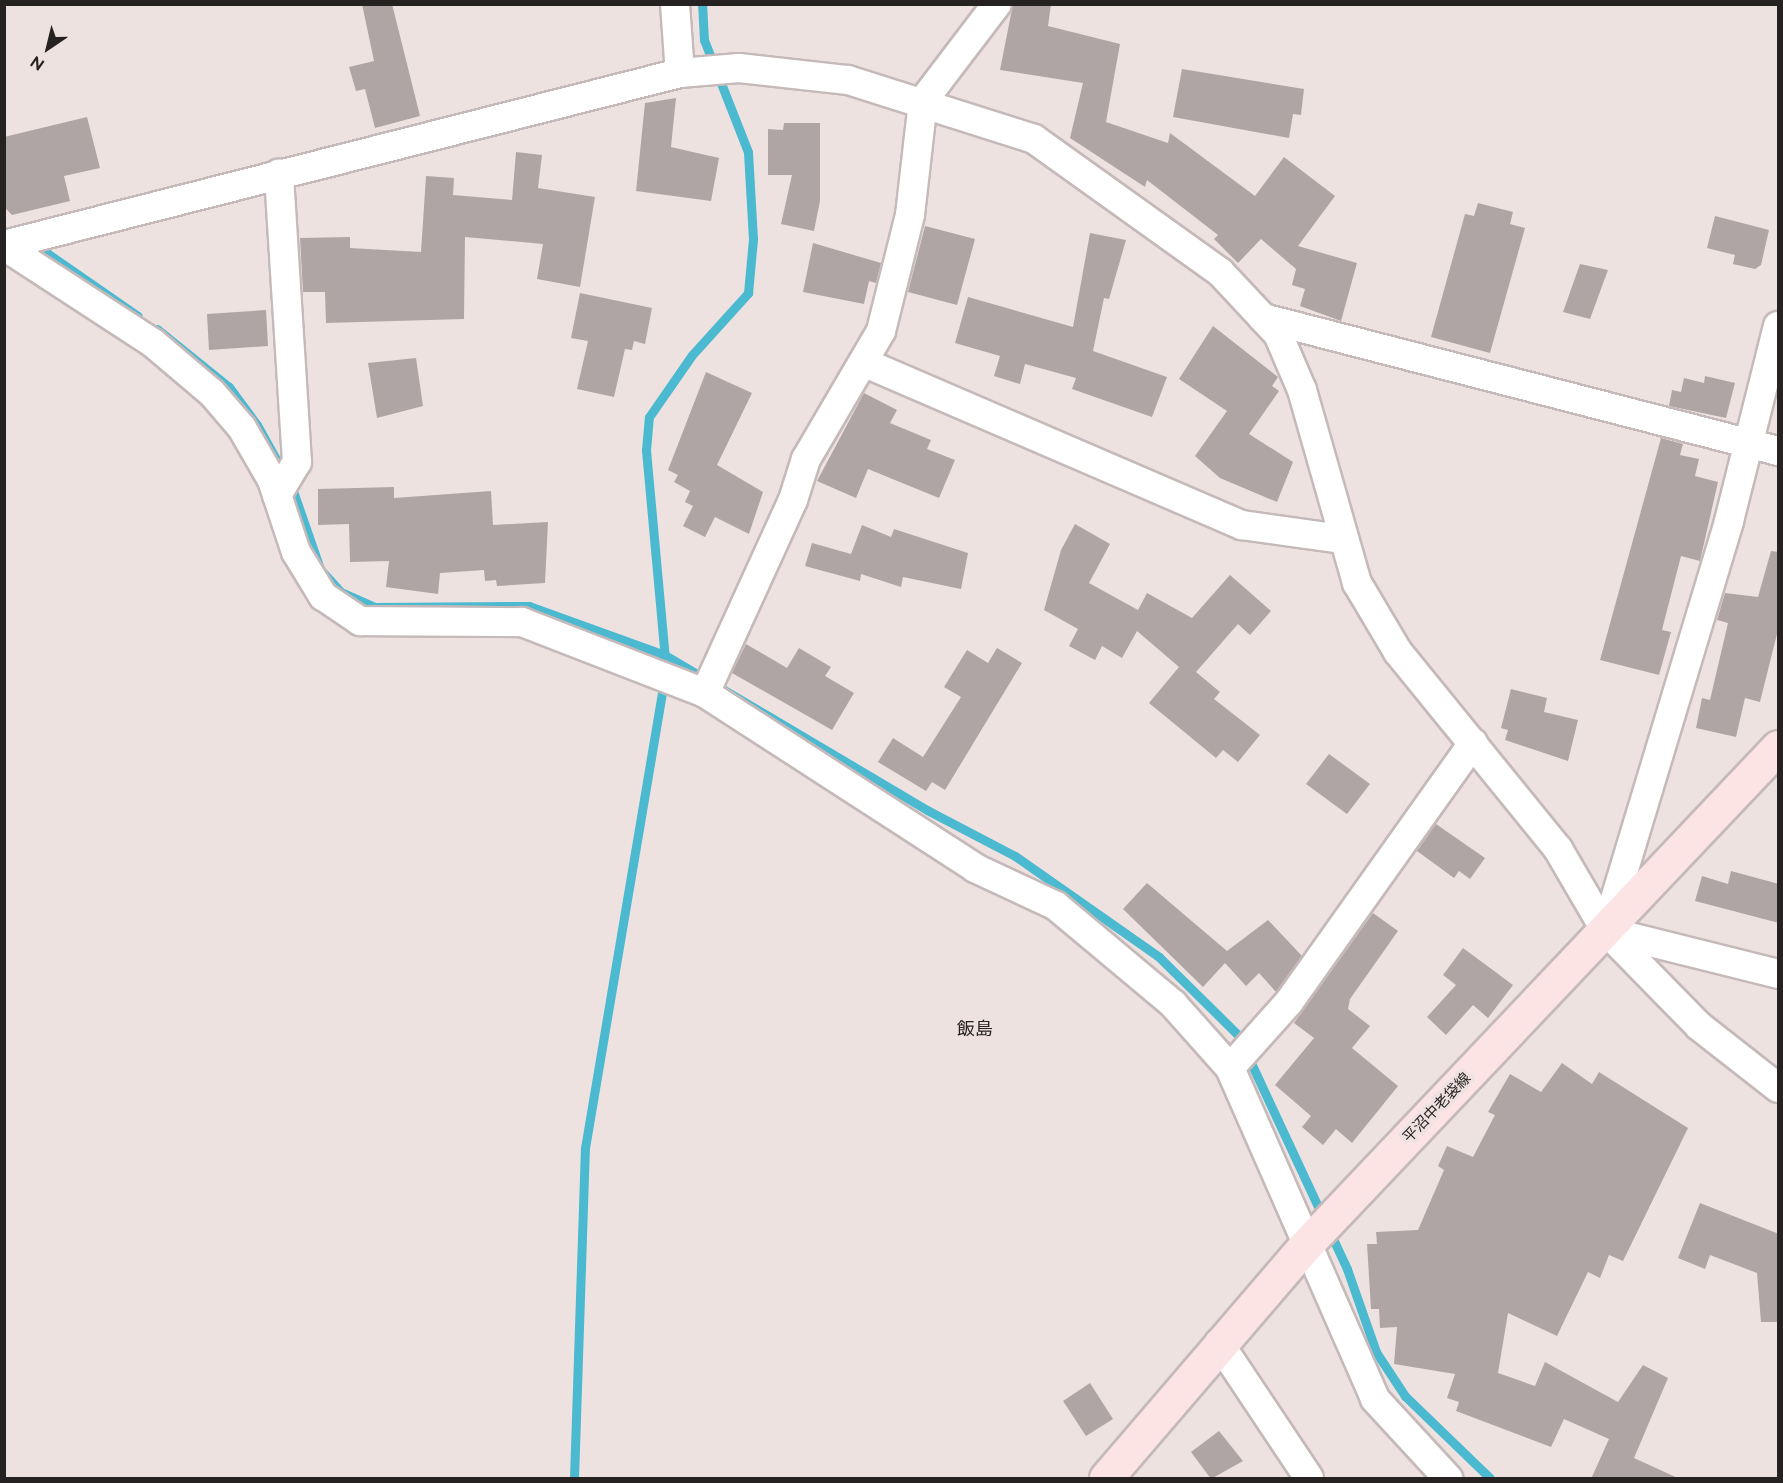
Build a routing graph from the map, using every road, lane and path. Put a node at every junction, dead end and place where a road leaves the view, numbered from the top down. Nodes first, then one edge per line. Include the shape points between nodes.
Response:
1 (675, 4) edge
2 (997, 4) edge
3 (680, 73) junction
4 (923, 101) junction
5 (279, 174) junction
6 (4, 245) edge
7 (1263, 318) junction
8 (1779, 326) edge
9 (866, 363) junction
10 (1749, 444) junction
11 (1779, 451) edge
12 (277, 495) junction
13 (1342, 538) junction
14 (705, 693) junction
15 (1473, 743) junction
16 (1779, 747) edge
17 (1606, 931) junction
18 (1779, 974) edge
19 (1230, 1068) junction
20 (1779, 1088) edge
21 (1304, 1246) junction
22 (1219, 1343) junction
23 (1106, 1479) edge
24 (1309, 1479) edge
25 (1448, 1479) edge

1 - 3 street
2 - 4 street
3 - 4 street via 779,71 848,80
3 - 5 street
4 - 7 street via 1034,140 1220,272
4 - 9 street via 897,283
5 - 6 street
5 - 12 street via 297,462
6 - 12 street via 153,343 212,393 242,428
7 - 10 street
7 - 13 street via 1278,334 1302,390
8 - 10 street
9 - 13 street via 1242,525
9 - 14 street via 806,459 794,500
10 - 11 street
10 - 17 street
12 - 14 street via 296,552 323,596 360,621 522,622
13 - 15 street via 1357,583 1398,652
14 - 19 street via 975,868 1056,906 1173,1004
15 - 17 street via 1558,849
15 - 19 street via 1289,1002
16 - 17 main road, 平沼中老袋線
17 - 18 street
17 - 20 street via 1699,1026
17 - 21 main road, 平沼中老袋線
19 - 21 street via 1279,1174
21 - 22 main road, 平沼中老袋線
21 - 25 street via 1375,1399
22 - 23 main road, 平沼中老袋線
22 - 24 street

